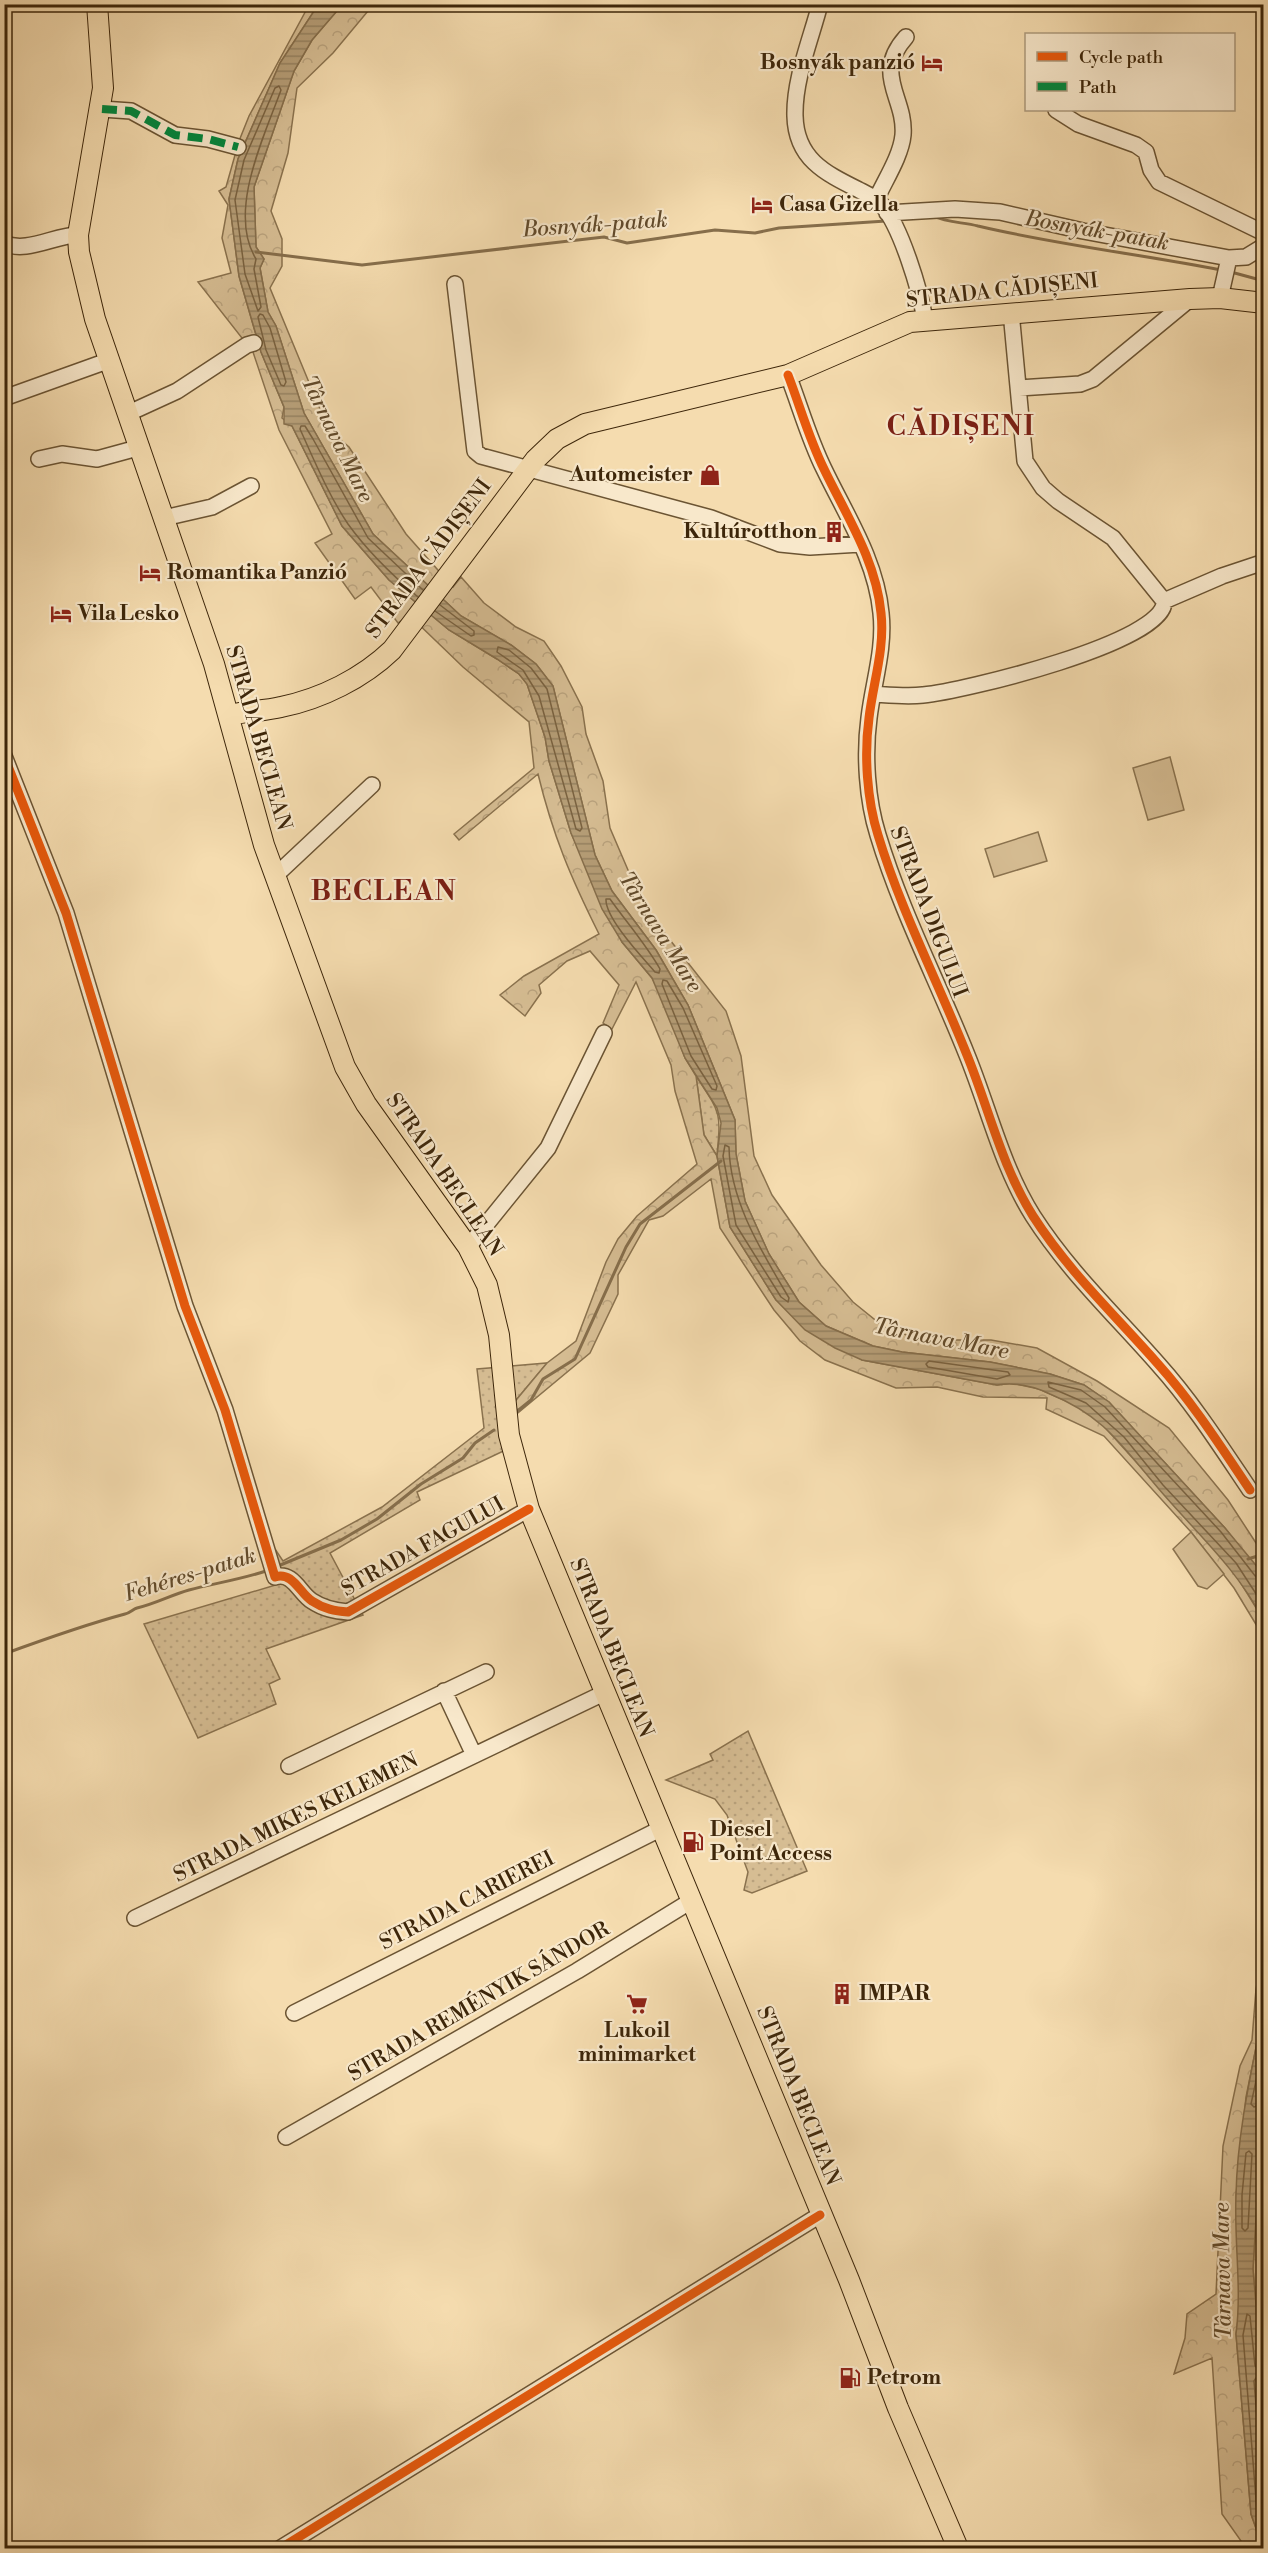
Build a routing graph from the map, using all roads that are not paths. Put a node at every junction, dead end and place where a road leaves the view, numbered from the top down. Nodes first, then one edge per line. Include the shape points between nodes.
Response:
1 (97, 4) edge
2 (820, 4) edge
3 (906, 37) dead end
4 (102, 109) junction
5 (1058, 111) edge
6 (238, 147) dead end
7 (876, 200) junction
8 (888, 214) junction
9 (1263, 233) edge
10 (78, 235) junction
11 (4, 243) edge
12 (1263, 246) edge
13 (1227, 266) junction
14 (454, 284) dead end
15 (1220, 298) junction
16 (1190, 299) junction
17 (1263, 303) edge
18 (1011, 312) junction
19 (925, 320) junction
20 (254, 343) dead end
21 (110, 360) junction
22 (788, 375) junction
23 (1019, 388) junction
24 (4, 398) edge
25 (129, 413) junction
26 (141, 447) junction
27 (39, 459) dead end
28 (526, 470) junction
29 (251, 486) dead end
30 (164, 518) junction
31 (861, 544) junction
32 (1263, 562) edge
33 (1164, 601) junction
34 (873, 694) junction
35 (230, 715) junction
36 (4, 756) edge
37 (372, 785) dead end
38 (275, 876) junction
39 (604, 1033) dead end
40 (468, 1247) junction
41 (1250, 1490) dead end
42 (529, 1509) junction
43 (486, 1672) dead end
44 (444, 1691) junction
45 (604, 1693) junction
46 (474, 1755) junction
47 (289, 1766) dead end
48 (660, 1828) junction
49 (691, 1901) junction
50 (135, 1918) dead end
51 (294, 2013) dead end
52 (286, 2138) dead end
53 (820, 2215) junction
54 (281, 2548) edge
55 (958, 2548) edge

1 - 4 main road, STRADA BECLEAN
2 - 7 street via 799,82 795,125 814,165
3 - 7 street via 893,54 891,64 892,90 903,137
4 - 6 street via 131,111 175,135
4 - 10 main road, STRADA BECLEAN
5 - 9 street via 1078,124 1136,145 1146,152 1159,182
7 - 8 street
8 - 13 street via 955,209 1000,212
8 - 19 street via 921,292
10 - 11 street via 18,247
10 - 21 main road, STRADA BECLEAN via 85,280
12 - 13 street
13 - 15 street
14 - 28 street via 475,451
15 - 16 main road, STRADA CĂDIȘENI
15 - 17 main road, STRADA CĂDIȘENI
16 - 18 main road, STRADA CĂDIȘENI
16 - 23 street via 1093,379 1080,384
18 - 19 main road, STRADA CĂDIȘENI
18 - 23 street
19 - 22 main road, STRADA CĂDIȘENI via 898,326
20 - 25 street via 177,391
21 - 24 street
21 - 25 main road, STRADA BECLEAN
22 - 28 main road, STRADA CĂDIȘENI via 585,424 556,439
22 - 31 street, STRADA DIGULUI via 822,466
23 - 33 street via 1025,461 1035,477 1058,501 1113,538
25 - 26 main road, STRADA BECLEAN
26 - 27 street via 97,459 62,454
26 - 30 main road, STRADA BECLEAN
28 - 31 street via 711,518 780,544
28 - 35 main road, STRADA CĂDIȘENI via 382,659 350,681 282,707
29 - 30 street via 212,507
30 - 35 main road, STRADA BECLEAN
31 - 34 street, STRADA DIGULUI via 875,580 882,618 881,652
32 - 33 street
33 - 34 street via 1154,620 1129,636 1073,658 924,695
34 - 41 street, STRADA DIGULUI via 868,745 870,803 877,833 966,1051 1002,1154 1040,1227 1084,1286 1186,1397
35 - 38 main road, STRADA BECLEAN via 248,792
36 - 42 street, STRADA FAGULUI via 66,913 185,1306 225,1410 273,1571 291,1580 310,1600 326,1609 348,1612
37 - 38 street
38 - 40 main road, STRADA BECLEAN via 352,1081
39 - 40 street via 548,1148
40 - 42 main road, STRADA BECLEAN via 495,1312 509,1435
42 - 45 main road, STRADA BECLEAN
43 - 44 street
44 - 46 street
44 - 47 street
45 - 46 street, STRADA MIKES KELEMEN
45 - 48 main road, STRADA BECLEAN
46 - 50 street, STRADA MIKES KELEMEN
48 - 49 main road, STRADA BECLEAN
48 - 51 street, STRADA CARIEREI
49 - 52 street, STRADA REMÉNYIK SÁNDOR via 578,1971
49 - 53 main road, STRADA BECLEAN
53 - 54 street
53 - 55 main road, STRADA BECLEAN

